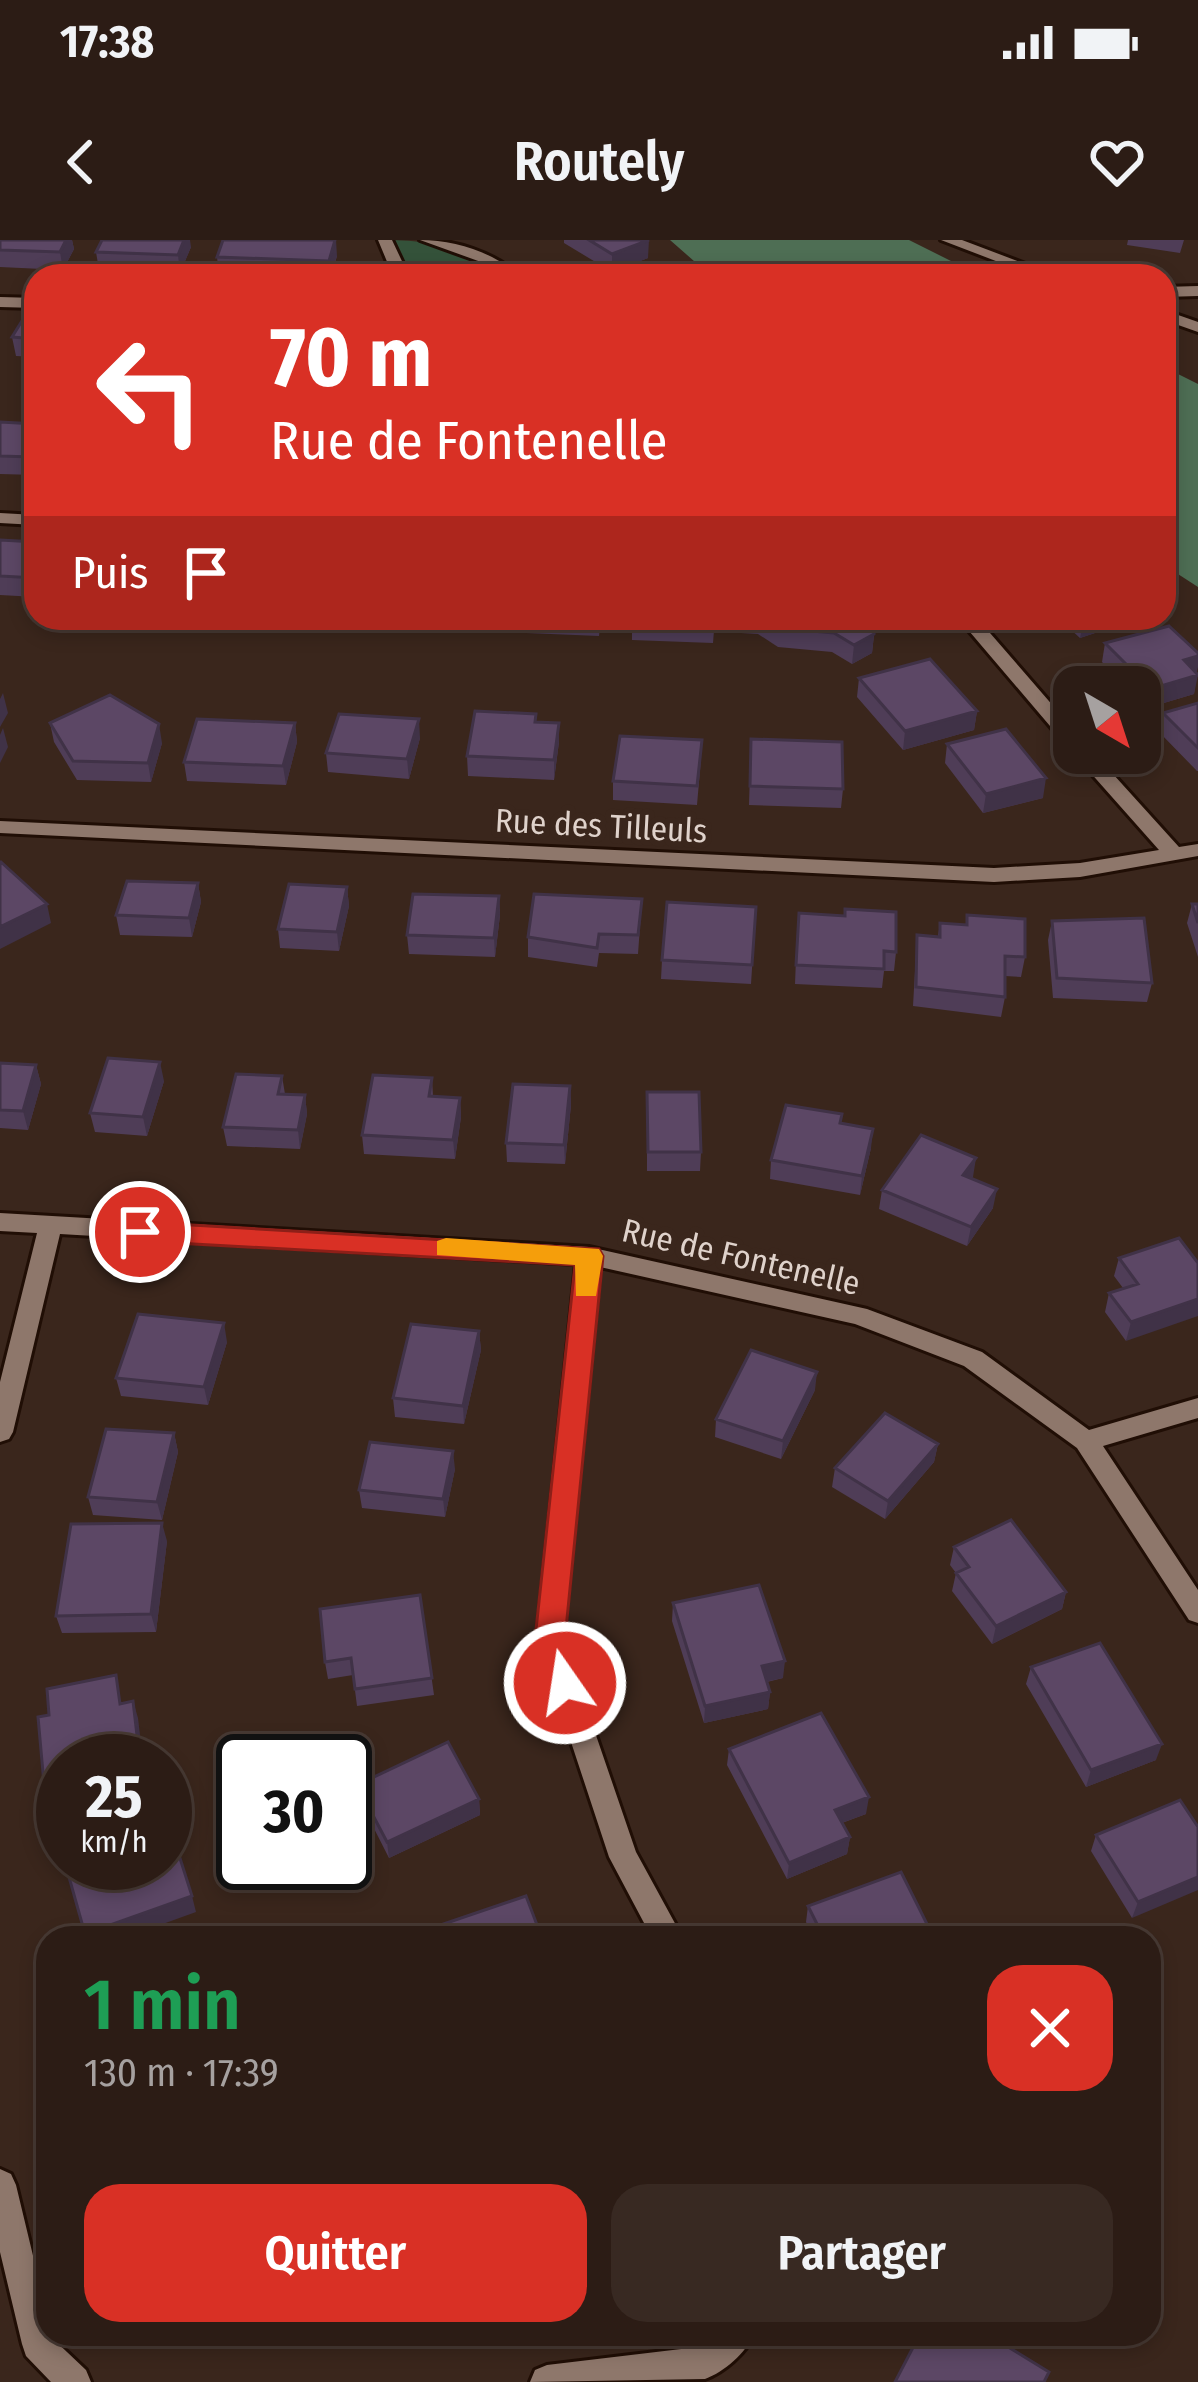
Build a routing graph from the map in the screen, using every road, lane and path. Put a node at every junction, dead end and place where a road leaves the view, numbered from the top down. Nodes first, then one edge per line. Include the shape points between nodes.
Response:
1 (427, 240) edge
2 (947, 240) edge
3 (494, 264) edge
4 (1015, 264) edge
5 (977, 630) edge
6 (1053, 718) edge
7 (1102, 774) edge
8 (0, 826) edge
9 (1198, 850) edge
10 (1174, 854) junction
11 (0, 1222) edge
12 (50, 1227) junction
13 (589, 1256) junction
14 (1198, 1408) edge
15 (0, 1432) edge
16 (1086, 1441) junction
17 (1198, 1612) edge
18 (661, 1926) edge
19 (0, 2185) edge
20 (36, 2336) edge
21 (40, 2346) edge
22 (724, 2346) edge
23 (74, 2382) edge
24 (547, 2382) edge

1 - 3 street
2 - 4 street
5 - 6 street
7 - 10 street
8 - 10 street, Rue des Tilleuls via 994,875
9 - 10 street, Rue des Tilleuls
11 - 12 street, Rue de Fontenelle
12 - 13 street, Rue de Fontenelle
12 - 15 street
13 - 16 street, Rue de Fontenelle via 877,1323 973,1359
13 - 18 street via 550,1639 623,1857
14 - 16 street
16 - 17 street, Rue de Fontenelle
19 - 20 street
21 - 23 street
22 - 24 street via 705,2362

